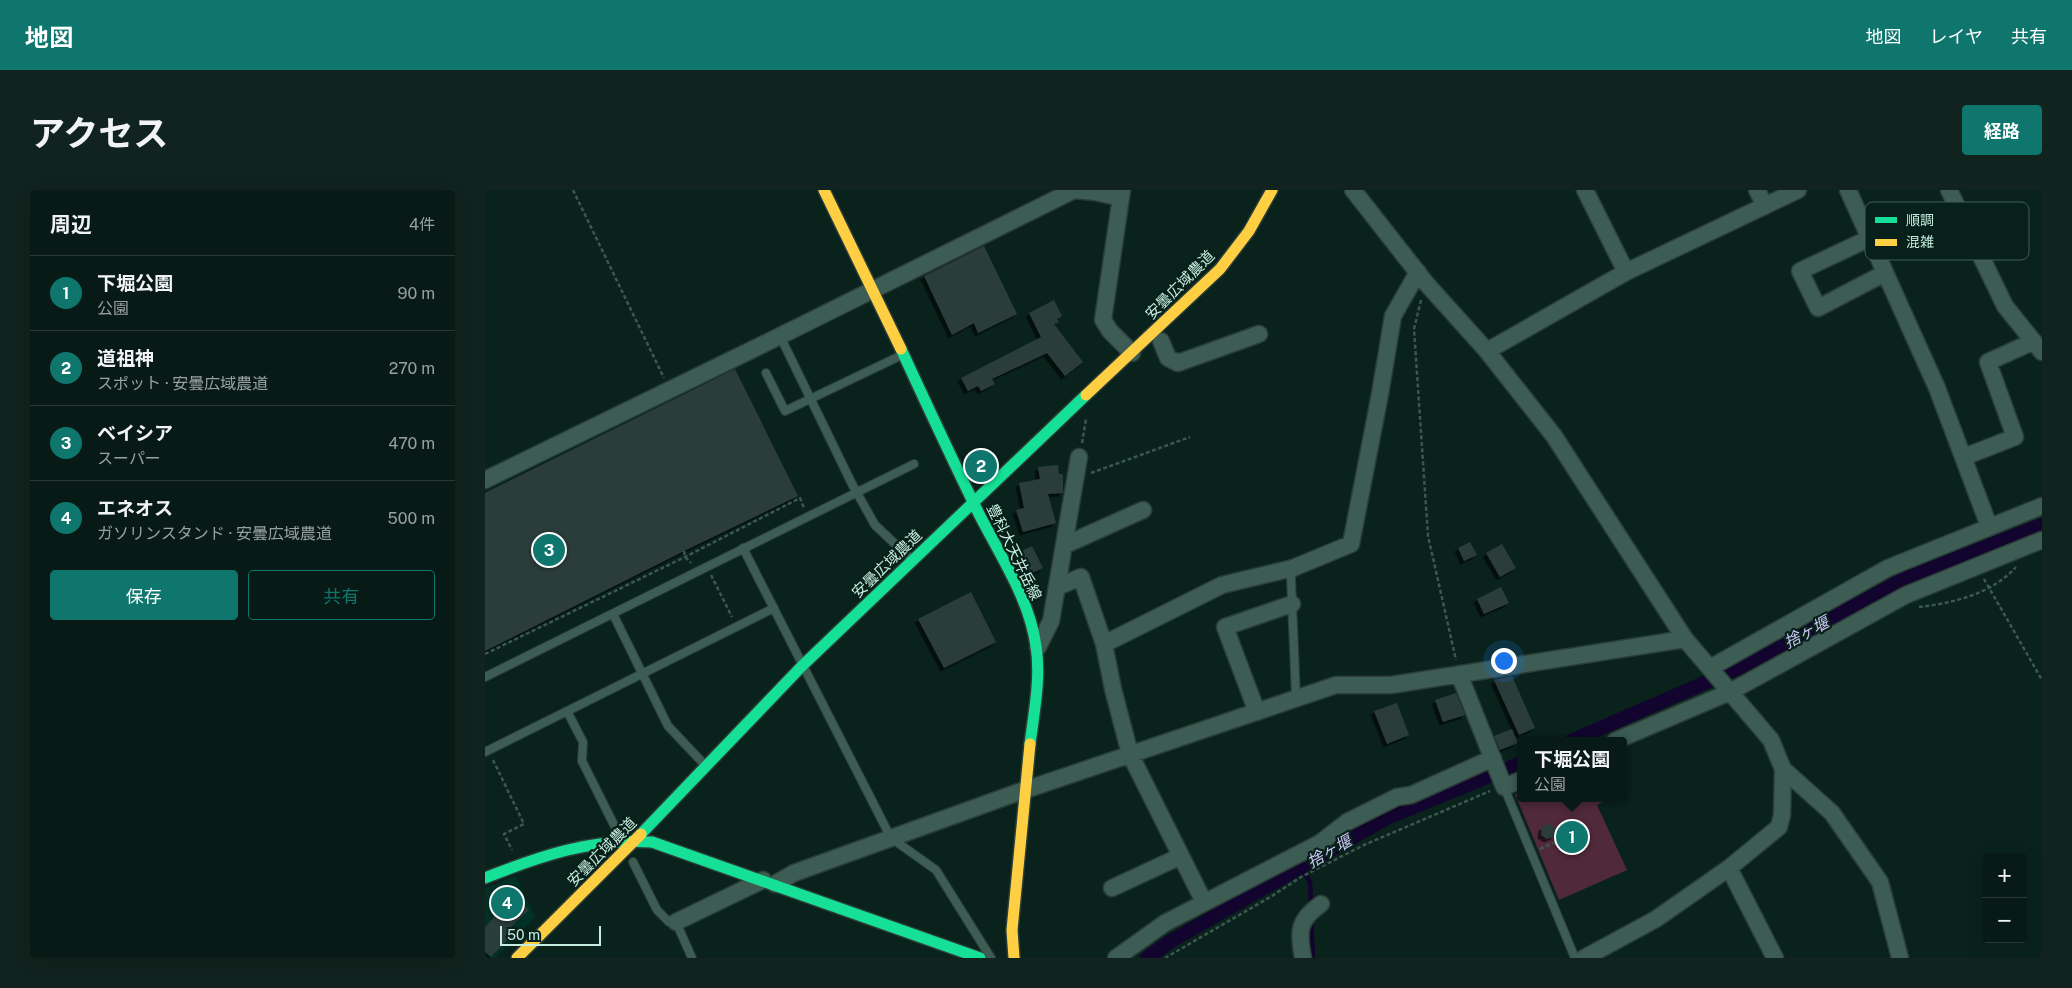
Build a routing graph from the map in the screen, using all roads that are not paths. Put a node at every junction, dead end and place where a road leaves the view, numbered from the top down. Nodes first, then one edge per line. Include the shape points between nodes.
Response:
1 (824, 190) edge
2 (1272, 190) edge
3 (1353, 190) edge
4 (1585, 190) edge
5 (1757, 190) edge
6 (1798, 190) edge
7 (1848, 190) edge
8 (1949, 190) edge
9 (1094, 191) edge
10 (1121, 194) edge
11 (1955, 202) edge
12 (1765, 206) junction
13 (1865, 227) edge
14 (1865, 240) edge
15 (1879, 260) edge
16 (1983, 260) edge
17 (1626, 272) junction
18 (1885, 273) junction
19 (1421, 277) junction
20 (873, 290) junction
21 (1259, 334) dead end
22 (780, 336) junction
23 (1161, 341) dead end
24 (2037, 347) edge
25 (1487, 351) junction
26 (1132, 353) junction
27 (904, 354) junction
28 (766, 374) dead end
29 (811, 399) junction
30 (1079, 457) road end
31 (1964, 457) junction
32 (914, 464) dead end
33 (485, 480) edge
34 (857, 492) junction
35 (973, 502) junction
36 (2042, 506) edge
37 (1143, 510) dead end
38 (1989, 526) junction
39 (2042, 540) edge
40 (1065, 545) junction
41 (743, 548) junction
42 (912, 560) junction
43 (1293, 568) junction
44 (1057, 587) junction
45 (1292, 604) junction
46 (774, 608) junction
47 (613, 614) junction
48 (1685, 639) junction
49 (1104, 644) junction
50 (1038, 647) junction
51 (803, 665) junction
52 (1711, 669) junction
53 (642, 674) junction
54 (1459, 674) junction
55 (485, 677) edge
56 (1728, 690) junction
57 (1296, 698) junction
58 (567, 711) junction
59 (1257, 712) junction
60 (1624, 737) edge
61 (487, 751) edge
62 (1130, 754) junction
63 (1493, 758) junction
64 (706, 766) junction
65 (1783, 769) junction
66 (1517, 781) edge
67 (1501, 786) junction
68 (1026, 790) junction
69 (615, 827) dead end
70 (891, 838) junction
71 (635, 840) junction
72 (1181, 856) junction
73 (633, 862) dead end
74 (1729, 868) junction
75 (485, 878) edge
76 (769, 882) junction
77 (1112, 888) dead end
78 (1204, 902) junction
79 (1321, 904) dead end
80 (676, 922) junction
81 (517, 958) edge
82 (692, 958) edge
83 (980, 958) edge
84 (991, 958) edge
85 (1014, 958) edge
86 (1116, 958) edge
87 (1303, 958) edge
88 (1575, 958) edge
89 (1584, 958) edge
90 (1775, 958) edge
91 (1900, 958) edge

1 - 20 street, 豊科大天井岳線
2 - 26 street, 安曇広域農道 via 1249,231 1220,269
3 - 19 street
4 - 17 street
5 - 12 street
6 - 12 street
7 - 13 street
8 - 11 street
9 - 10 street
9 - 20 street via 1074,190
10 - 26 street via 1103,320
12 - 17 street
14 - 18 street via 1800,271 1818,308
15 - 18 street
16 - 24 street via 2005,306
17 - 25 street
18 - 31 street
19 - 25 street
19 - 43 street via 1393,316 1351,544
20 - 22 street
20 - 27 street, 豊科大天井岳線
21 - 23 street via 1179,363 1168,358
22 - 29 lane
22 - 33 street
24 - 31 street via 1988,362 2015,437
25 - 48 street via 1554,436
26 - 35 street, 安曇広域農道
27 - 29 lane
27 - 35 street, 豊科大天井岳線
28 - 29 lane via 785,411
29 - 34 lane
30 - 40 street
31 - 38 street
32 - 34 lane
34 - 41 lane
34 - 42 lane via 875,526
35 - 42 street, 安曇広域農道
35 - 50 street, 豊科大天井岳線 via 1011,577
36 - 38 street
37 - 40 street
38 - 52 street via 1888,568
39 - 56 street via 1906,595
40 - 44 street
41 - 46 lane
41 - 47 lane
42 - 51 street, 安曇広域農道
43 - 45 lane
43 - 49 street via 1223,585
44 - 49 street via 1081,578
44 - 50 street via 1051,621
45 - 57 lane
45 - 59 street via 1225,627
46 - 51 lane
46 - 53 lane
47 - 53 lane
47 - 55 lane
48 - 52 street
48 - 54 street
49 - 62 street
50 - 68 street, 豊科大天井岳線
51 - 64 street, 安曇広域農道
51 - 70 lane
52 - 56 street
53 - 58 lane
53 - 64 lane via 669,726
54 - 57 street via 1391,685 1336,685
54 - 63 street
56 - 60 street
56 - 65 street via 1771,740
57 - 59 street
58 - 61 lane
58 - 69 lane via 583,742 582,761
59 - 62 street
62 - 68 street
62 - 72 street
63 - 67 street
63 - 78 street via 1411,795 1397,797 1347,822 1321,843
64 - 71 street, 安曇広域農道
65 - 74 street via 1779,827
65 - 91 street via 1832,813 1880,882
66 - 67 street
67 - 88 lane via 1533,852
68 - 70 street
68 - 85 street, 豊科大天井岳線 via 1012,930
70 - 76 street
70 - 84 lane via 936,870
71 - 75 street via 595,842
71 - 76 street via 663,845
71 - 81 street, 安曇広域農道
72 - 77 street
72 - 78 street
73 - 80 lane via 657,910 669,922
74 - 89 street via 1656,919
74 - 90 street
76 - 80 street
76 - 83 street
78 - 86 street via 1165,923
79 - 87 street via 1308,914 1301,929
80 - 82 lane

